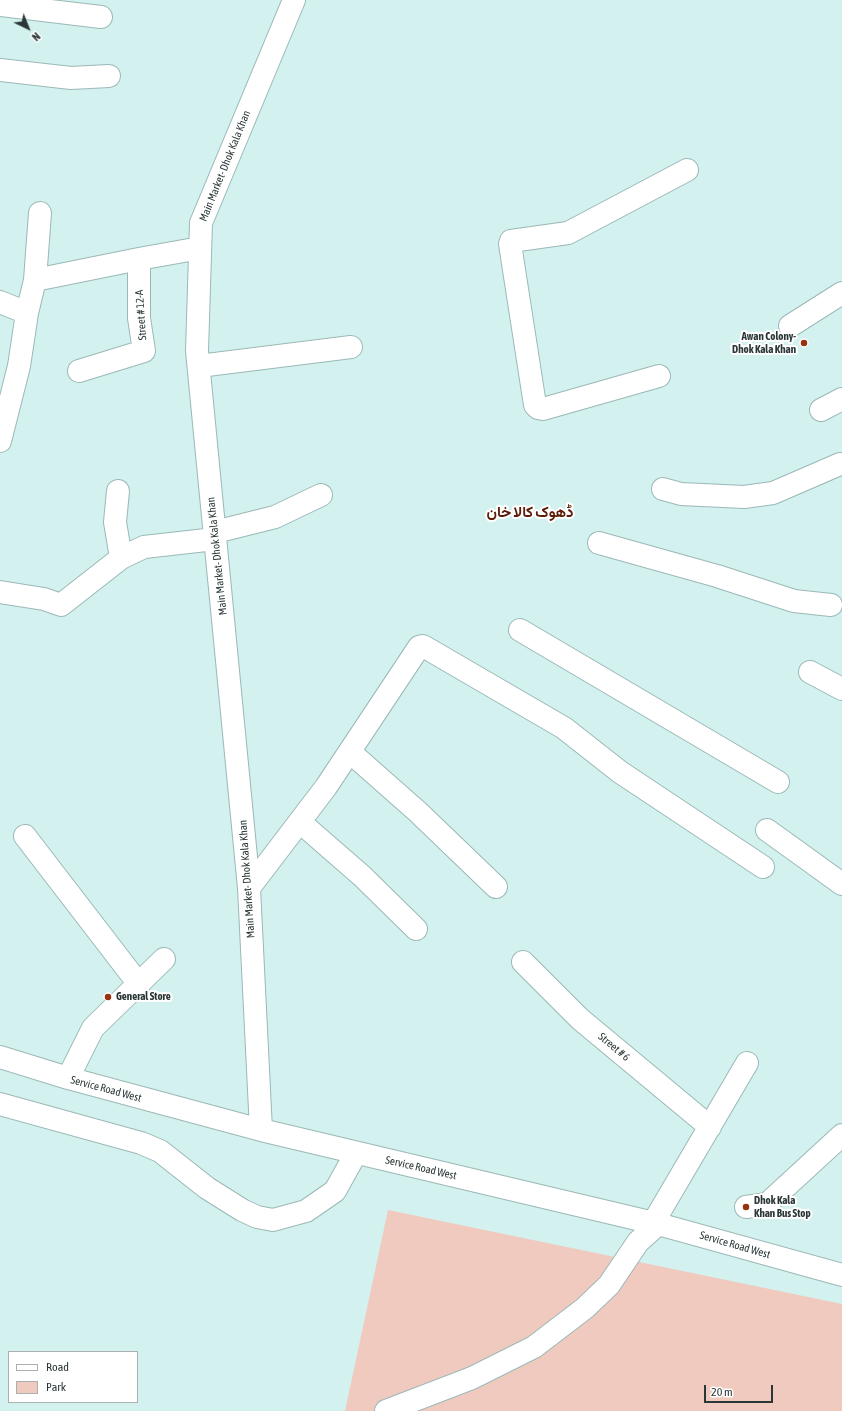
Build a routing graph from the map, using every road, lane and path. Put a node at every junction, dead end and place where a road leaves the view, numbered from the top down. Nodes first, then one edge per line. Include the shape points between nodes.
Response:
1 (294, 0) edge
2 (0, 5) edge
3 (101, 17) dead end
4 (0, 70) edge
5 (109, 76) dead end
6 (687, 170) dead end
7 (40, 214) dead end
8 (200, 248) junction
9 (139, 259) junction
10 (35, 280) junction
11 (842, 293) edge
12 (0, 302) edge
13 (27, 313) junction
14 (790, 326) dead end
15 (351, 347) dead end
16 (199, 366) junction
17 (79, 371) dead end
18 (658, 376) dead end
19 (842, 399) edge
20 (821, 410) dead end
21 (3, 415) edge
22 (0, 441) edge
23 (840, 464) dead end
24 (663, 489) dead end
25 (118, 491) dead end
26 (321, 496) dead end
27 (215, 536) junction
28 (600, 543) dead end
29 (121, 558) junction
30 (0, 592) edge
31 (831, 605) dead end
32 (520, 630) dead end
33 (810, 672) dead end
34 (842, 689) edge
35 (350, 752) junction
36 (778, 782) dead end
37 (300, 822) junction
38 (767, 830) dead end
39 (25, 836) dead end
40 (763, 867) dead end
41 (842, 884) edge
42 (496, 887) dead end
43 (249, 888) junction
44 (416, 929) dead end
45 (164, 959) dead end
46 (523, 962) dead end
47 (138, 983) junction
48 (0, 1057) edge
49 (747, 1063) dead end
50 (68, 1078) junction
51 (0, 1104) edge
52 (710, 1128) junction
53 (261, 1130) junction
54 (842, 1135) edge
55 (356, 1152) junction
56 (746, 1207) dead end
57 (656, 1224) junction
58 (842, 1275) edge
59 (386, 1411) edge

1 - 8 street, Main Market- Dhok Kala Khan via 201,223
2 - 3 street
4 - 5 street via 71,78
6 - 18 street via 568,233 511,241 510,244 535,405 538,408 543,409
7 - 10 street
8 - 9 street
8 - 16 street, Main Market- Dhok Kala Khan via 197,351
9 - 10 street
9 - 17 street, Street # 12-A via 139,318 144,351
10 - 13 street
11 - 14 street
12 - 13 street
13 - 21 street via 19,366
15 - 16 street
16 - 27 street, Main Market- Dhok Kala Khan
19 - 20 street
21 - 22 street
23 - 24 street via 773,493 744,497 681,494
25 - 29 street via 115,522
26 - 27 street via 275,516
27 - 29 street via 144,548
27 - 43 street, Main Market- Dhok Kala Khan
28 - 31 street via 794,601
29 - 30 street via 61,605 44,599
32 - 36 street
33 - 34 street
35 - 37 street
35 - 40 street via 419,647 423,646 564,728 620,772
35 - 42 street via 418,812
37 - 43 street
37 - 44 street via 362,876
38 - 41 street
39 - 47 street
43 - 53 street, Main Market- Dhok Kala Khan
45 - 47 street
46 - 52 street, Street # 6 via 580,1018
47 - 50 street via 93,1028
48 - 50 street, Service Road West
49 - 52 street
50 - 53 street, Service Road West
51 - 55 street via 141,1143 160,1151 207,1188 242,1210 257,1217 273,1220 306,1211 335,1191
52 - 57 street
53 - 55 street, Service Road West
54 - 56 street via 767,1204
55 - 57 street, Service Road West
57 - 58 street, Service Road West
57 - 59 street via 638,1242 609,1284 585,1308 534,1347 472,1378

